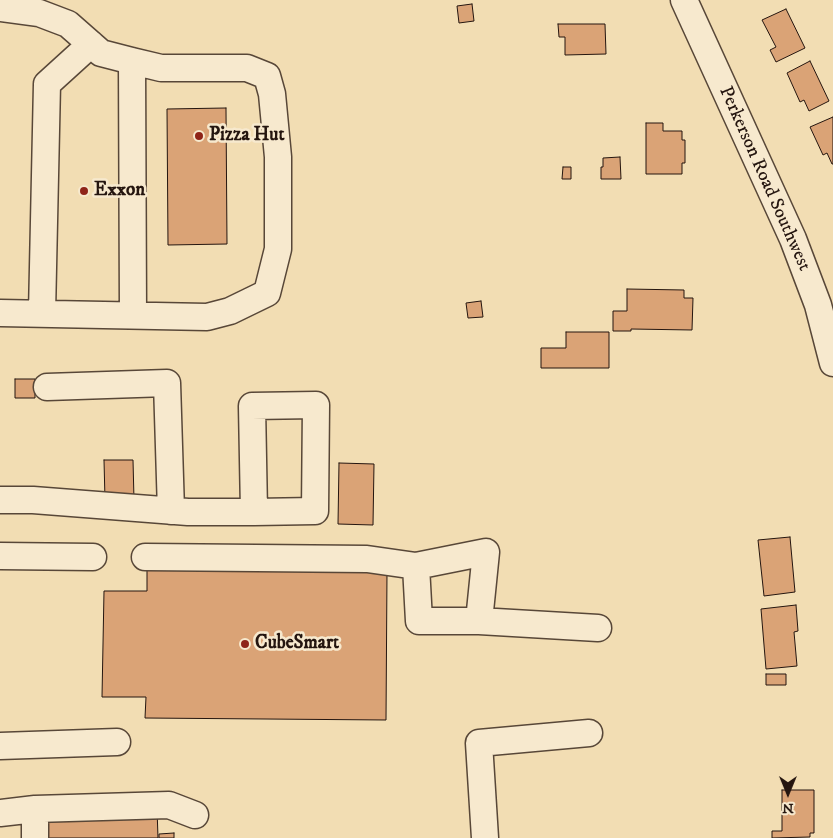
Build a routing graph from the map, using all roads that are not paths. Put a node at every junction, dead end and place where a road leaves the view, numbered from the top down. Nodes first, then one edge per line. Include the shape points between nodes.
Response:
1 (684, 0) edge
2 (0, 8) edge
3 (91, 44) junction
4 (132, 61) junction
5 (0, 313) edge
6 (42, 314) junction
7 (133, 315) junction
8 (833, 363) edge
9 (47, 387) dead end
10 (0, 500) edge
11 (171, 511) junction
12 (254, 512) junction
13 (0, 556) edge
14 (94, 557) dead end
15 (145, 557) dead end
16 (416, 566) junction
17 (479, 621) junction
18 (598, 628) dead end
19 (589, 733) dead end
20 (116, 742) dead end
21 (0, 746) edge
22 (35, 809) junction
23 (0, 813) edge
24 (194, 815) dead end
25 (36, 838) edge
26 (485, 838) edge

1 - 8 street, Perkerson Road Southwest via 793,239 818,305
2 - 3 street via 39,13 68,24
3 - 4 street via 101,53
3 - 6 street via 47,84
4 - 7 street
4 - 7 street via 161,68 247,68 267,76 272,94 278,157 278,249 267,293 230,311 207,317
5 - 6 street
6 - 7 street
9 - 11 street via 167,383
10 - 11 street
11 - 12 street
12 - 12 street via 315,512 316,405 252,406
13 - 14 street
15 - 16 street via 367,559
16 - 17 street via 419,621
16 - 17 street via 486,552
17 - 18 street
19 - 26 street via 479,743
20 - 21 street
22 - 23 street
22 - 24 street via 169,805
22 - 25 street

